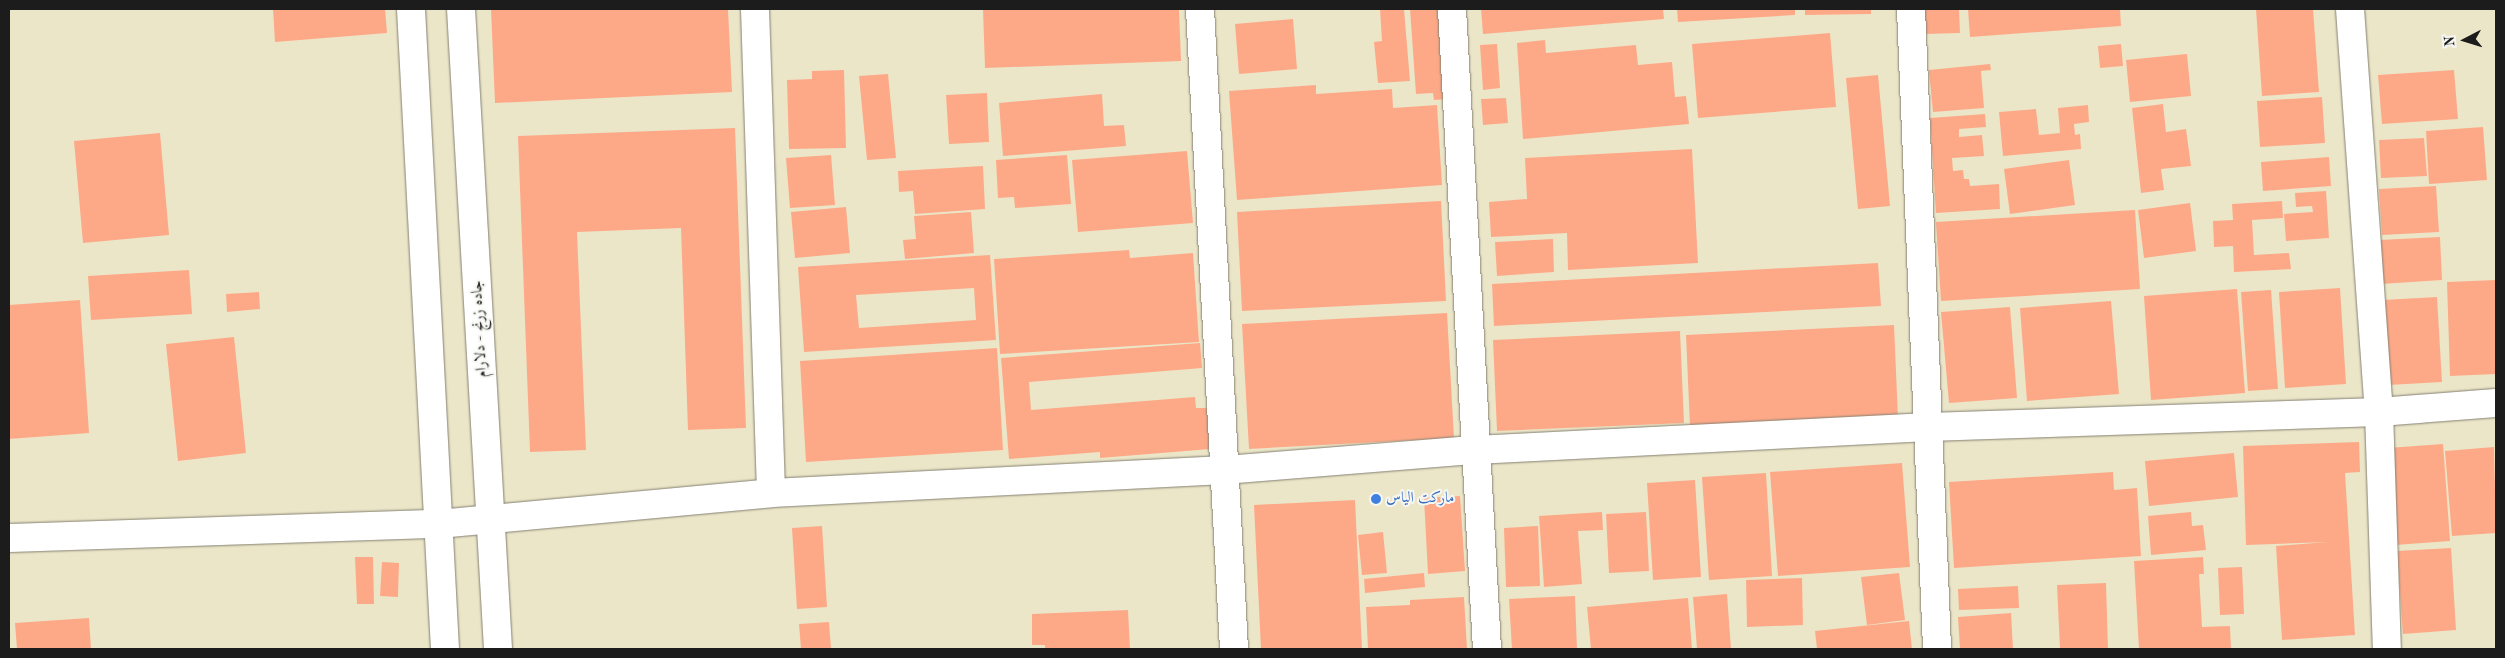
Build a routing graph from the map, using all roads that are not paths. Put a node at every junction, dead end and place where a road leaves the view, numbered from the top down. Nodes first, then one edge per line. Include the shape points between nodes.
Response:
1 (411, 9) edge
2 (461, 9) edge
3 (755, 9) edge
4 (1200, 9) edge
5 (1452, 9) edge
6 (1911, 9) edge
7 (2350, 9) edge
8 (2496, 403) edge
9 (2379, 412) junction
10 (1929, 427) junction
11 (1474, 450) junction
12 (1225, 470) junction
13 (771, 493) junction
14 (491, 520) junction
15 (439, 524) junction
16 (9, 538) edge
17 (445, 649) edge
18 (498, 649) edge
19 (1234, 649) edge
20 (1487, 649) edge
21 (1937, 649) edge
22 (2387, 649) edge

1 - 15 main road
2 - 14 main road, جاده زرنج - دلارام
3 - 13 main road
4 - 12 main road
5 - 11 main road
6 - 10 main road
7 - 9 main road
8 - 9 main road
9 - 10 main road
9 - 22 main road
10 - 11 main road
10 - 21 main road
11 - 12 main road
11 - 20 main road
12 - 13 main road
12 - 19 main road
13 - 14 main road
14 - 15 main road
14 - 18 main road, جاده زرنج - دلارام
15 - 16 main road
15 - 17 main road

